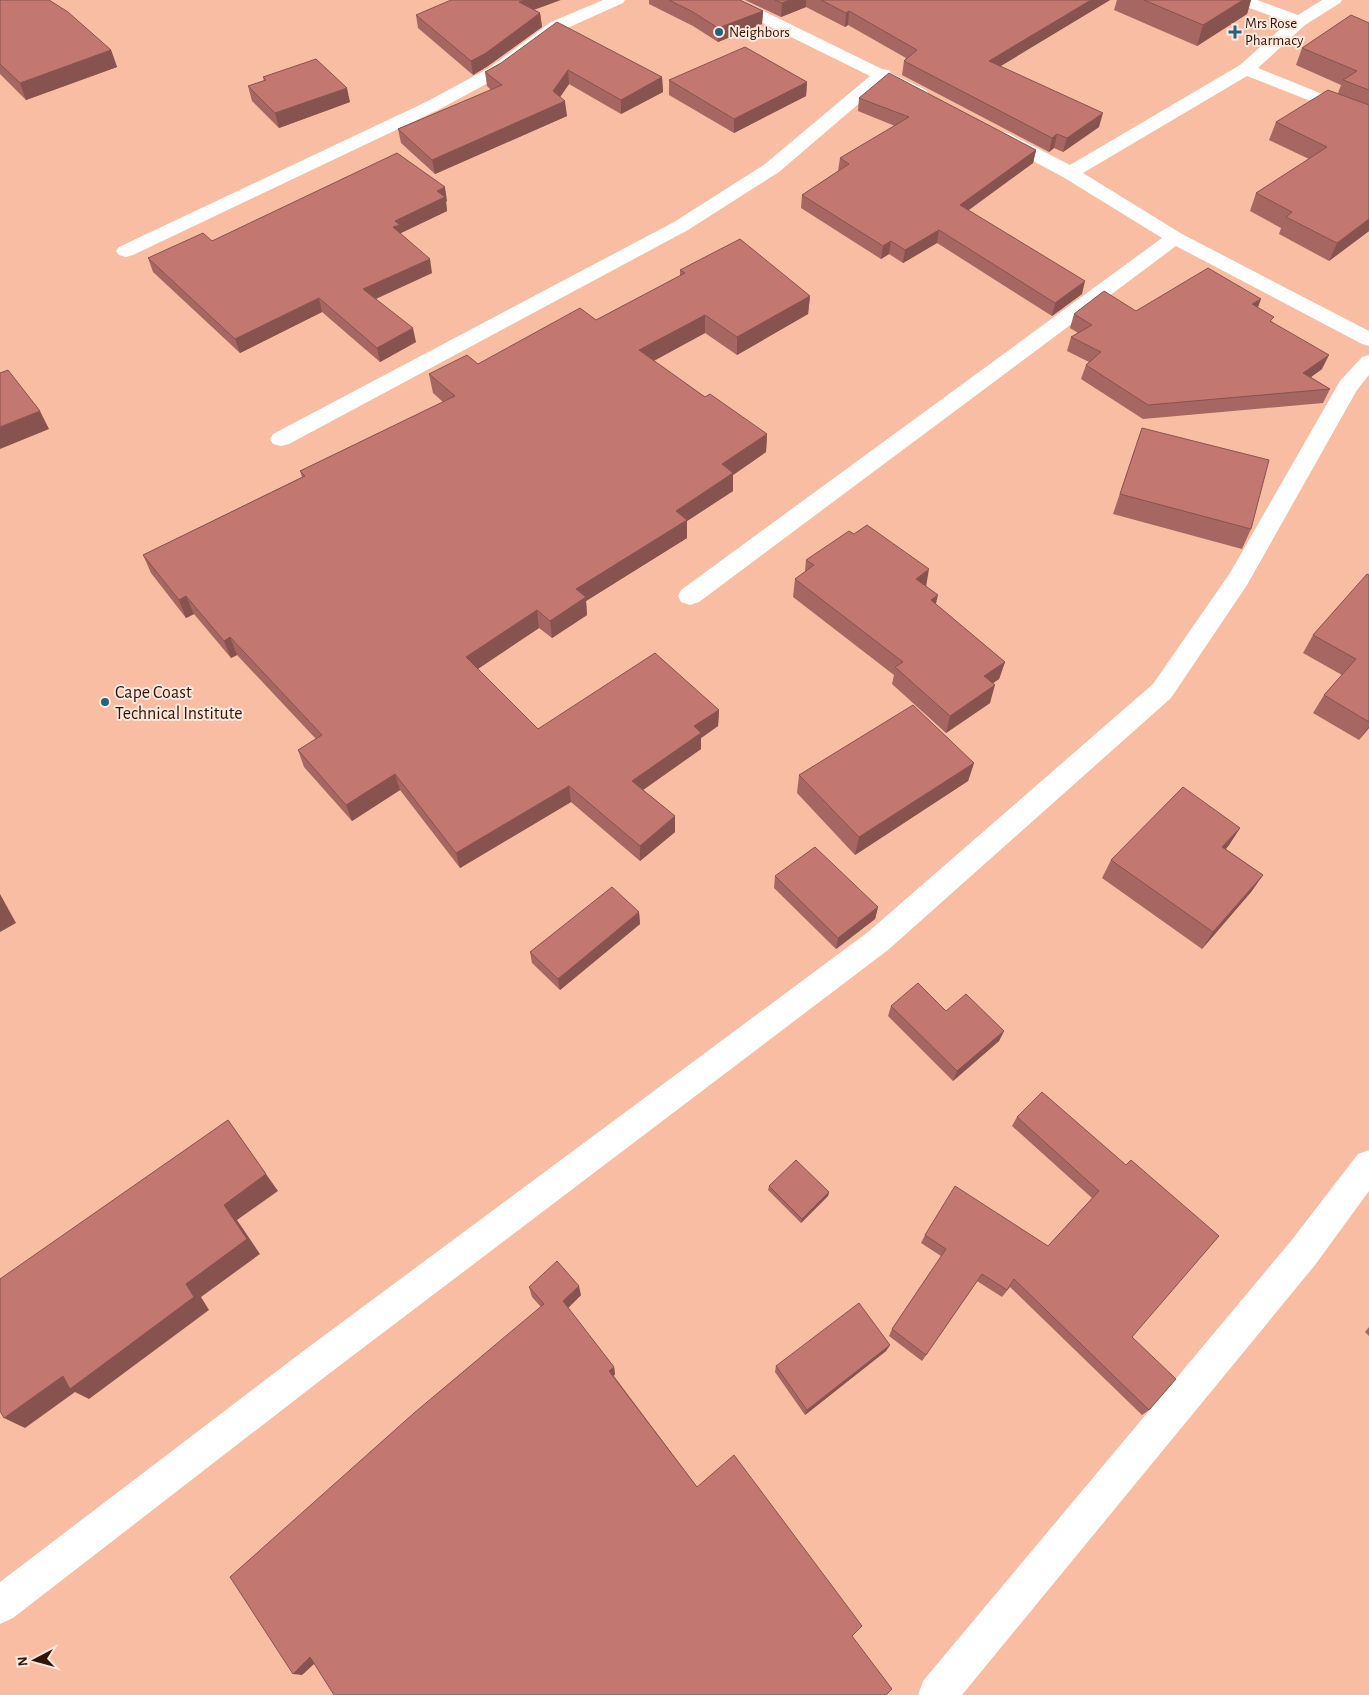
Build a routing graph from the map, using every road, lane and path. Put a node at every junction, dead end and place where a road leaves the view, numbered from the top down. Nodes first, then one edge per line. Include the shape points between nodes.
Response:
1 (616, 0) edge
2 (728, 0) edge
3 (1242, 0) edge
4 (1334, 0) edge
5 (1299, 21) junction
6 (1246, 69) junction
7 (883, 74) junction
8 (934, 101) edge
9 (1369, 119) edge
10 (985, 128) edge
11 (1070, 173) junction
12 (1175, 238) junction
13 (126, 251) dead end
14 (1369, 339) edge
15 (1369, 362) edge
16 (281, 440) dead end
17 (690, 596) dead end
18 (1369, 1165) edge
19 (0, 1605) edge
20 (937, 1695) edge

1 - 13 street via 557,26 495,72 434,105
2 - 7 street
3 - 5 street
4 - 5 street
5 - 6 street
6 - 9 street
6 - 11 street
7 - 8 street
7 - 16 street via 772,168 681,226
10 - 11 street
11 - 12 street
12 - 14 street
12 - 17 street
15 - 19 street via 1348,386 1239,580 1162,691 878,941 314,1364
18 - 20 street via 1303,1253

